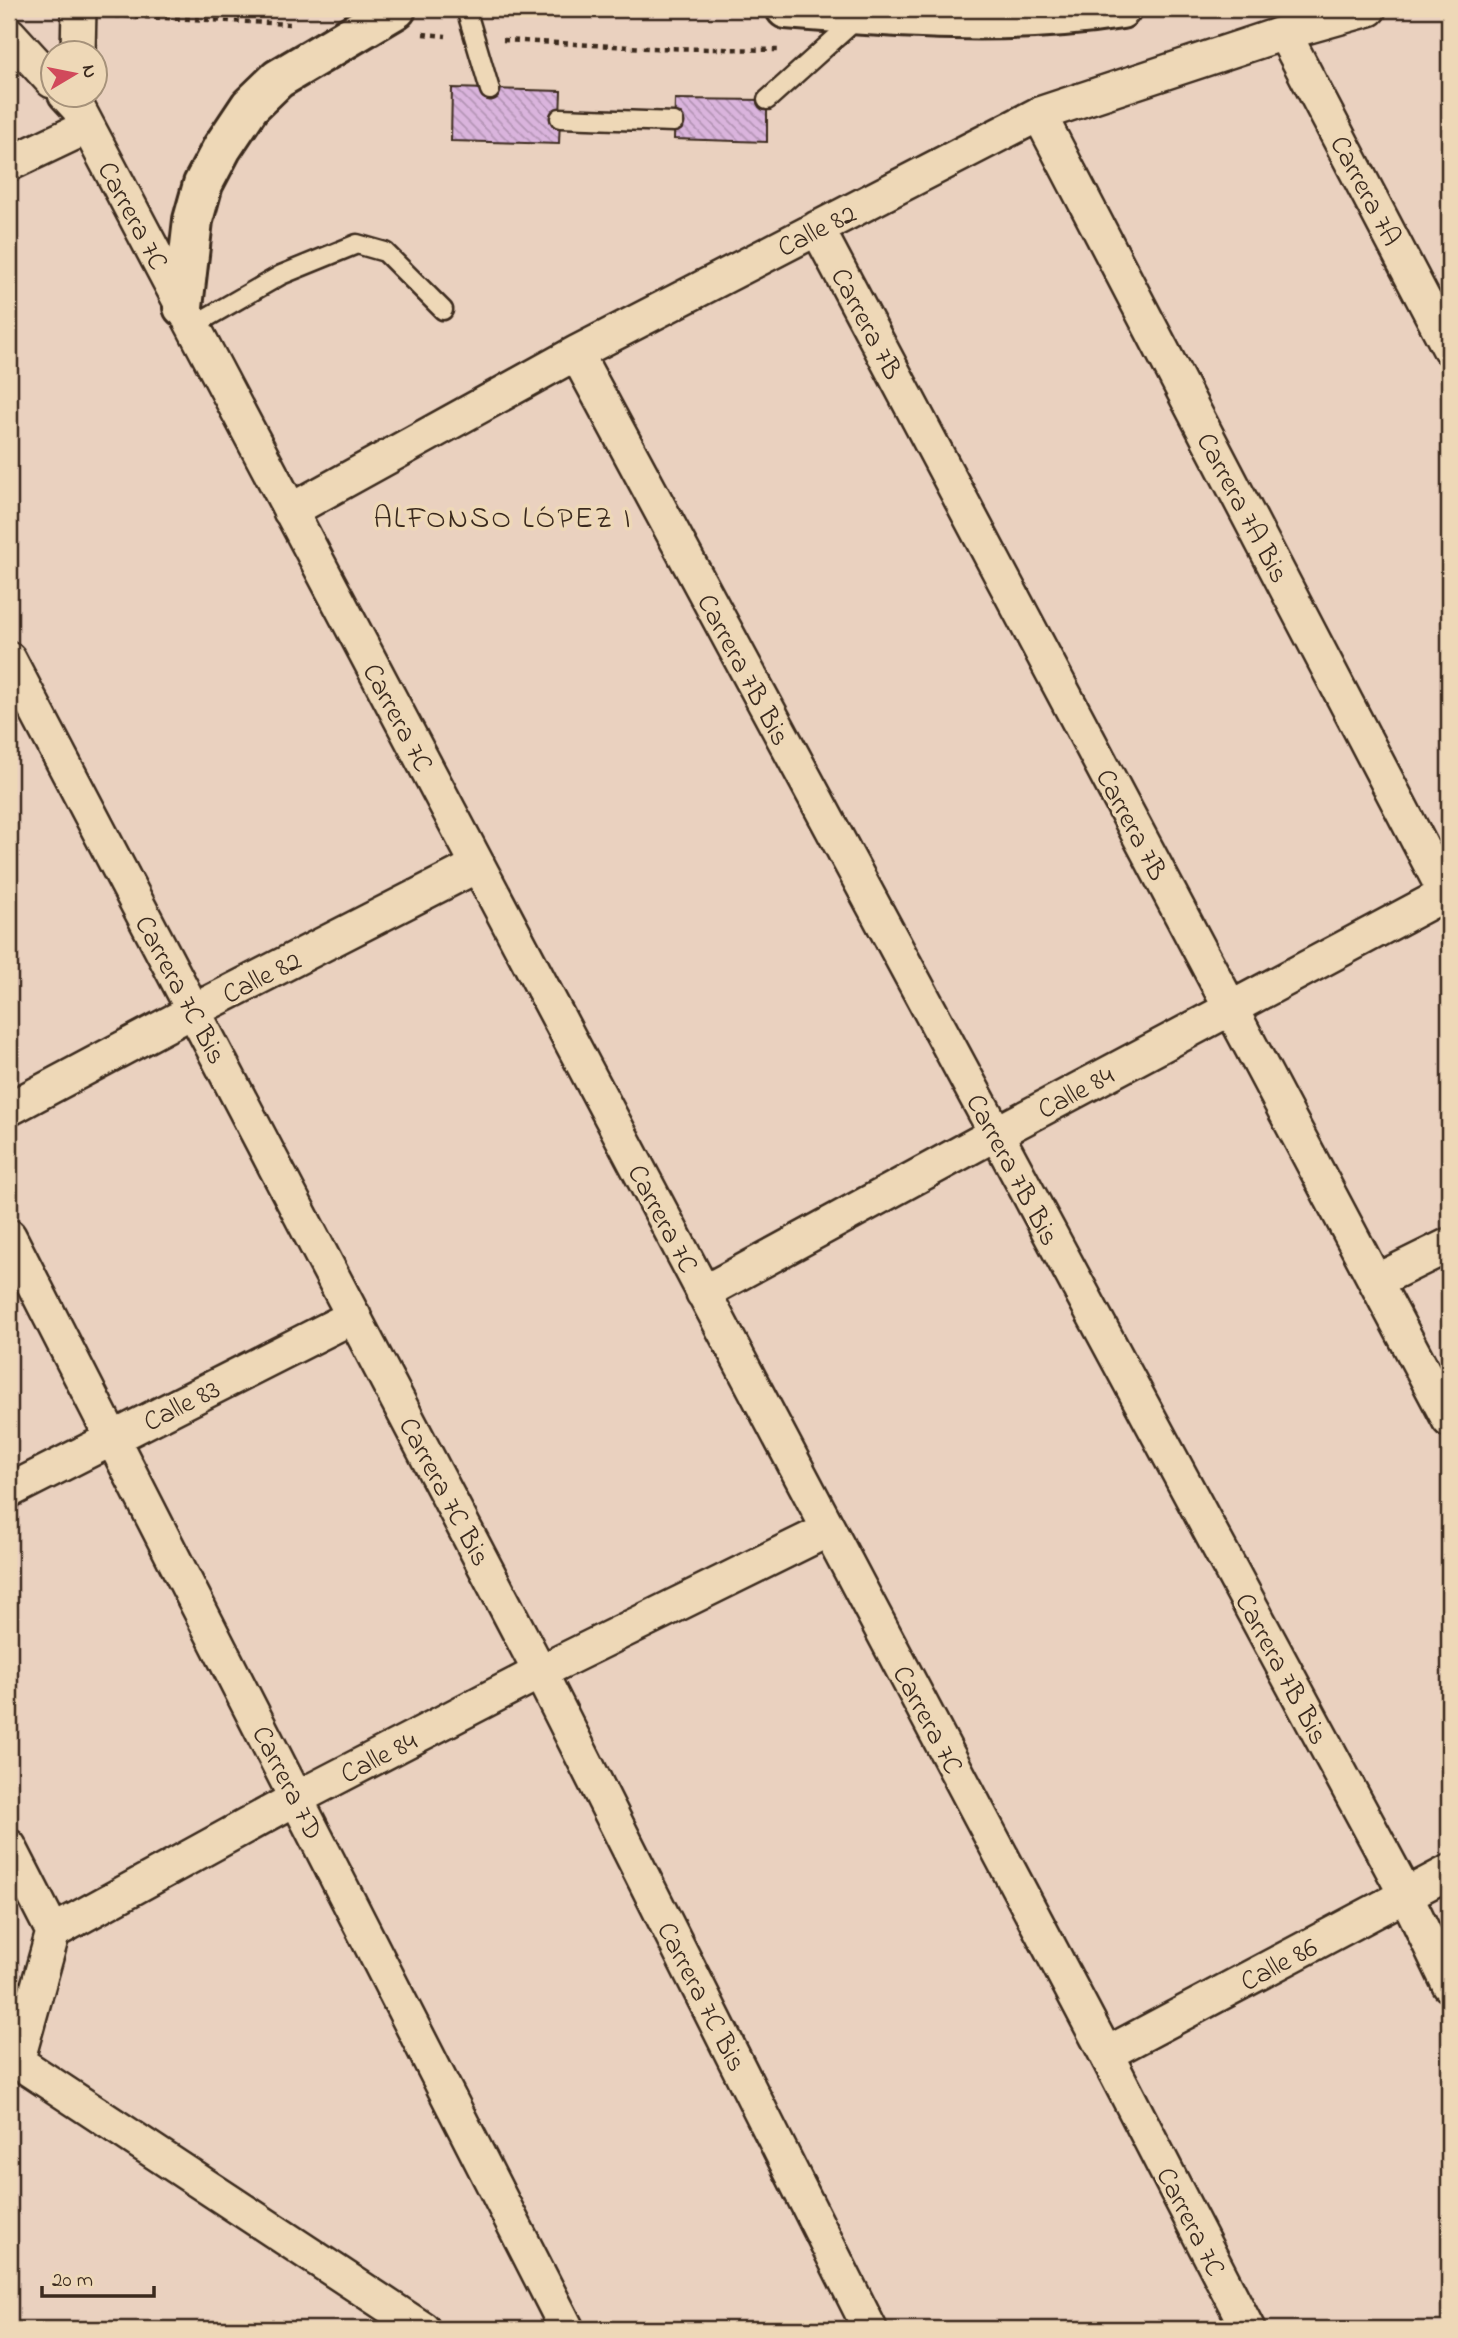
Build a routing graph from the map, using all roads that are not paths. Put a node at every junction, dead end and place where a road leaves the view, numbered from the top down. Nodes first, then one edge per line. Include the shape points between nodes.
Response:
1 (79, 9) edge
2 (396, 9) edge
3 (466, 9) edge
4 (786, 9) edge
5 (1121, 9) edge
6 (1369, 9) edge
7 (861, 15) junction
8 (1284, 33) junction
9 (9, 34) edge
10 (78, 38) edge
11 (38, 66) edge
12 (490, 90) dead end
13 (767, 100) dead end
14 (75, 108) edge
15 (78, 108) edge
16 (1039, 114) junction
17 (560, 118) dead end
18 (674, 122) dead end
19 (9, 164) edge
20 (817, 228) junction
21 (443, 310) dead end
22 (188, 316) junction
23 (1449, 348) edge
24 (576, 353) junction
25 (290, 511) junction
26 (9, 659) edge
27 (478, 865) junction
28 (1448, 895) edge
29 (1230, 1008) junction
30 (193, 1011) junction
31 (9, 1110) edge
32 (995, 1134) junction
33 (9, 1236) edge
34 (1449, 1245) edge
35 (1376, 1281) junction
36 (703, 1293) junction
37 (354, 1316) junction
38 (1449, 1420) edge
39 (113, 1439) junction
40 (9, 1491) edge
41 (828, 1530) junction
42 (540, 1672) junction
43 (297, 1798) junction
44 (9, 1846) edge
45 (1449, 1872) edge
46 (1406, 1895) junction
47 (53, 1932) junction
48 (1449, 1985) edge
49 (1107, 2054) junction
50 (13, 2059) edge
51 (423, 2329) edge
52 (567, 2329) edge
53 (870, 2329) edge
54 (1248, 2329) edge

1 - 10 street
2 - 22 main road via 278,79 250,106 203,184 193,220
3 - 12 lane
4 - 7 main road
5 - 7 main road via 1005,20
6 - 8 street, Calle 82
7 - 13 lane
8 - 16 street, Calle 82
8 - 23 street, Carrera 7A
9 - 11 street
14 - 19 street
15 - 22 street, Carrera 7C
16 - 20 street, Calle 82
16 - 28 street, Carrera 7A Bis
17 - 18 lane
20 - 24 street, Calle 82
20 - 29 street, Carrera 7B
21 - 22 lane via 385,252 357,244
22 - 25 street, Carrera 7C
24 - 25 street, Calle 82
24 - 32 street, Carrera 7B Bis
25 - 27 street, Carrera 7C
26 - 30 street, Carrera 7C Bis
27 - 30 street, Calle 82
27 - 36 street, Carrera 7C
28 - 29 street, Calle 84
29 - 32 street, Calle 84
29 - 35 street, Carrera 7B
30 - 31 street, Calle 82
30 - 37 street, Carrera 7C Bis
32 - 36 street, Calle 84
32 - 46 street, Carrera 7B Bis
33 - 39 street, Carrera 7D
34 - 35 street
35 - 38 street, Carrera 7B
36 - 41 street, Carrera 7C
37 - 39 street, Calle 83
37 - 42 street, Carrera 7C Bis
39 - 40 street, Calle 83
39 - 43 street, Carrera 7D
41 - 42 street, Calle 84
41 - 49 street, Carrera 7C
42 - 43 street, Calle 84
42 - 53 street, Carrera 7C Bis
43 - 47 street, Calle 84
43 - 52 street, Carrera 7D
44 - 47 street
45 - 46 street, Calle 86
46 - 48 street, Carrera 7B Bis
46 - 49 street, Calle 86
47 - 50 street
49 - 54 street, Carrera 7C
50 - 51 street

